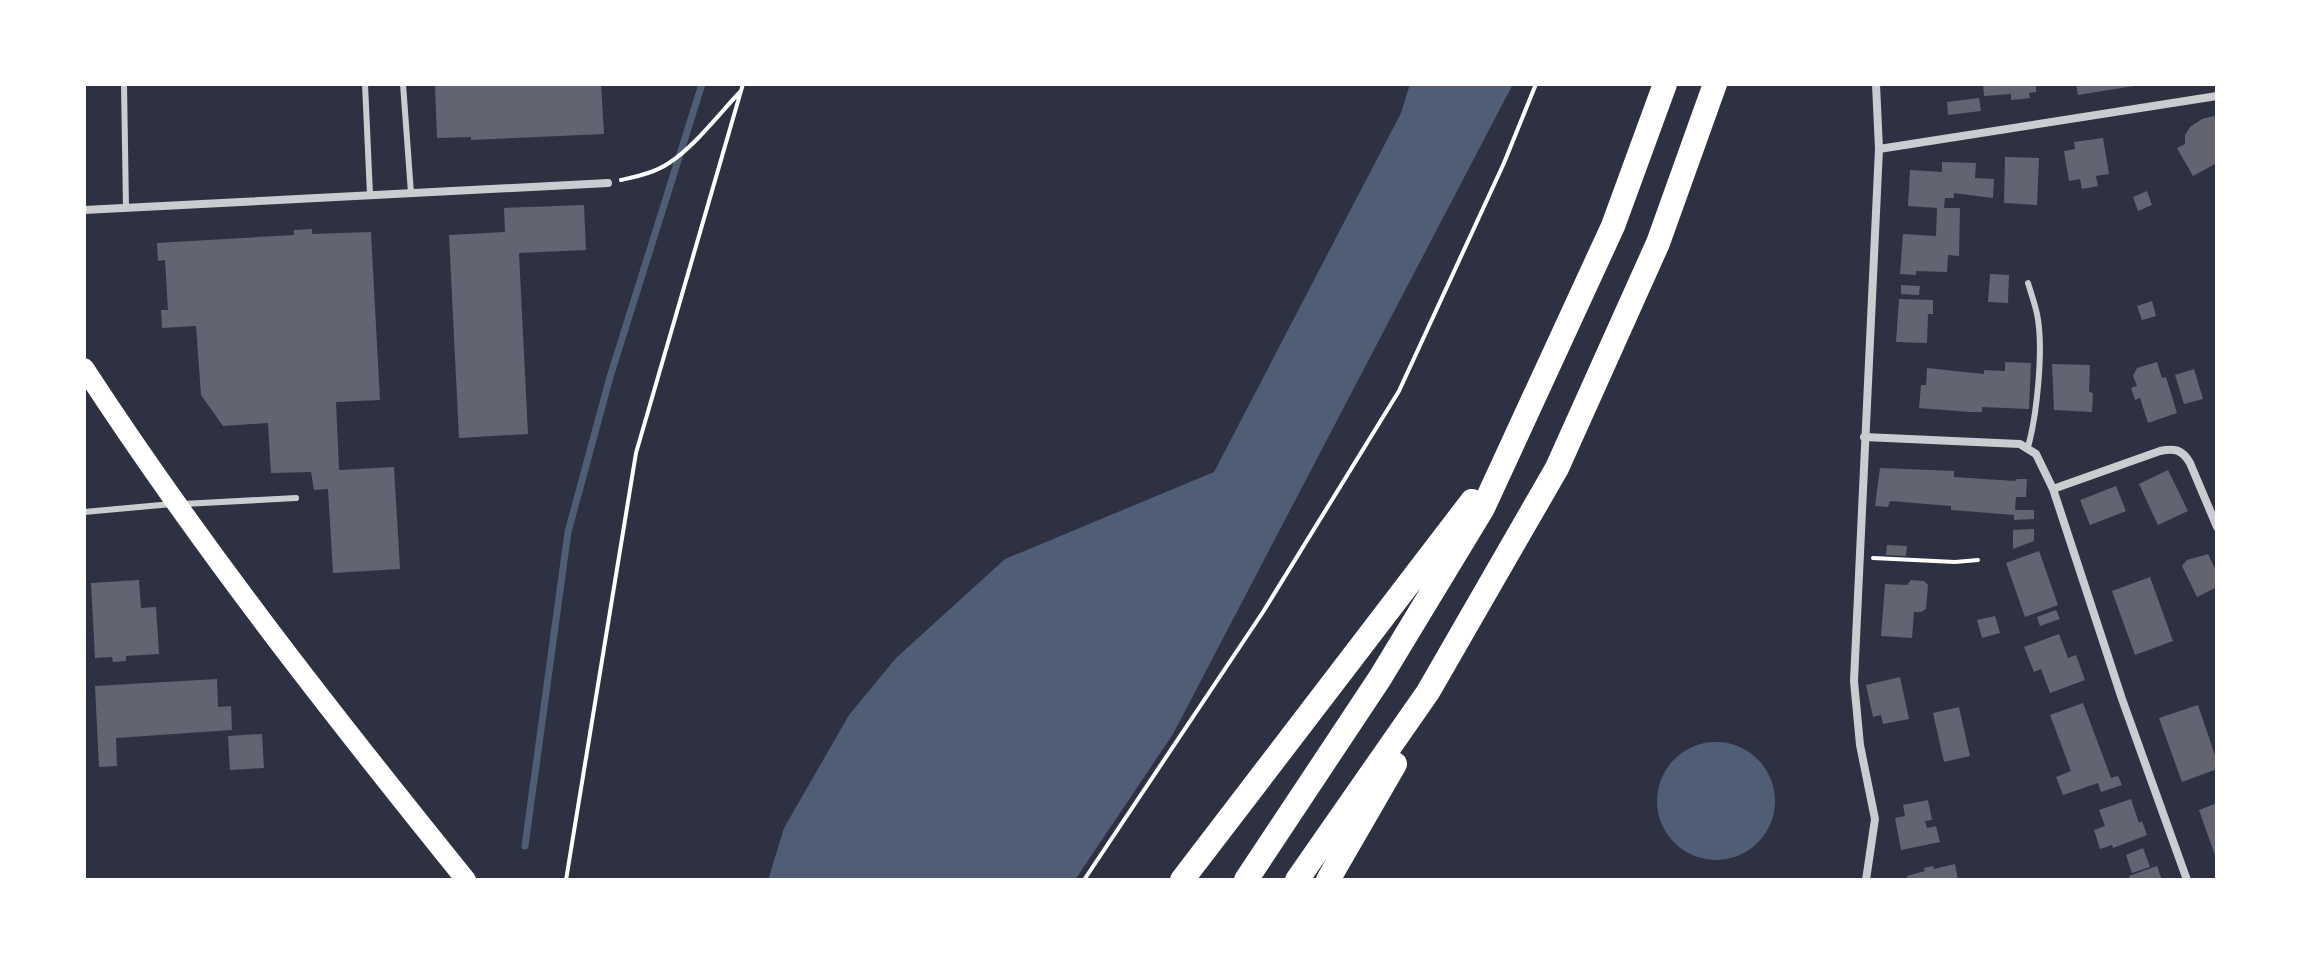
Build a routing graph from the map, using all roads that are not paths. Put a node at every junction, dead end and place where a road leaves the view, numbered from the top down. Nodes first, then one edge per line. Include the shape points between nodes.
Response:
1 (124, 84) edge
2 (365, 84) edge
3 (403, 84) edge
4 (1665, 84) edge
5 (1715, 84) edge
6 (1876, 84) edge
7 (2217, 96) edge
8 (1879, 149) junction
9 (608, 183) road end
10 (411, 193) junction
11 (370, 195) junction
12 (126, 208) junction
13 (84, 210) edge
14 (2028, 283) dead end
15 (84, 368) edge
16 (1864, 437) junction
17 (1514, 445) junction
18 (2028, 447) junction
19 (2053, 489) junction
20 (296, 498) dead end
21 (84, 512) edge
22 (2217, 527) edge
23 (1428, 692) junction
24 (466, 880) edge
25 (1182, 880) edge
26 (1246, 880) edge
27 (1297, 880) edge
28 (1328, 880) edge
29 (1866, 880) edge
30 (2187, 880) edge

1 - 12 lane
2 - 11 lane
3 - 10 lane
4 - 17 highway via 1613,226
5 - 23 highway via 1658,243 1557,468
6 - 8 street
7 - 8 street
8 - 16 street
9 - 10 street
10 - 11 street
11 - 12 street
12 - 13 street
14 - 18 lane via 2038,330 2037,401
15 - 24 main road via 328,709
16 - 18 street
16 - 29 street via 1854,681 1875,819
17 - 25 highway
17 - 26 highway via 1483,508 1380,678
18 - 19 street
19 - 22 street via 2160,451 2177,450 2190,463
19 - 30 street
20 - 21 lane
23 - 27 highway
23 - 28 highway via 1393,769

